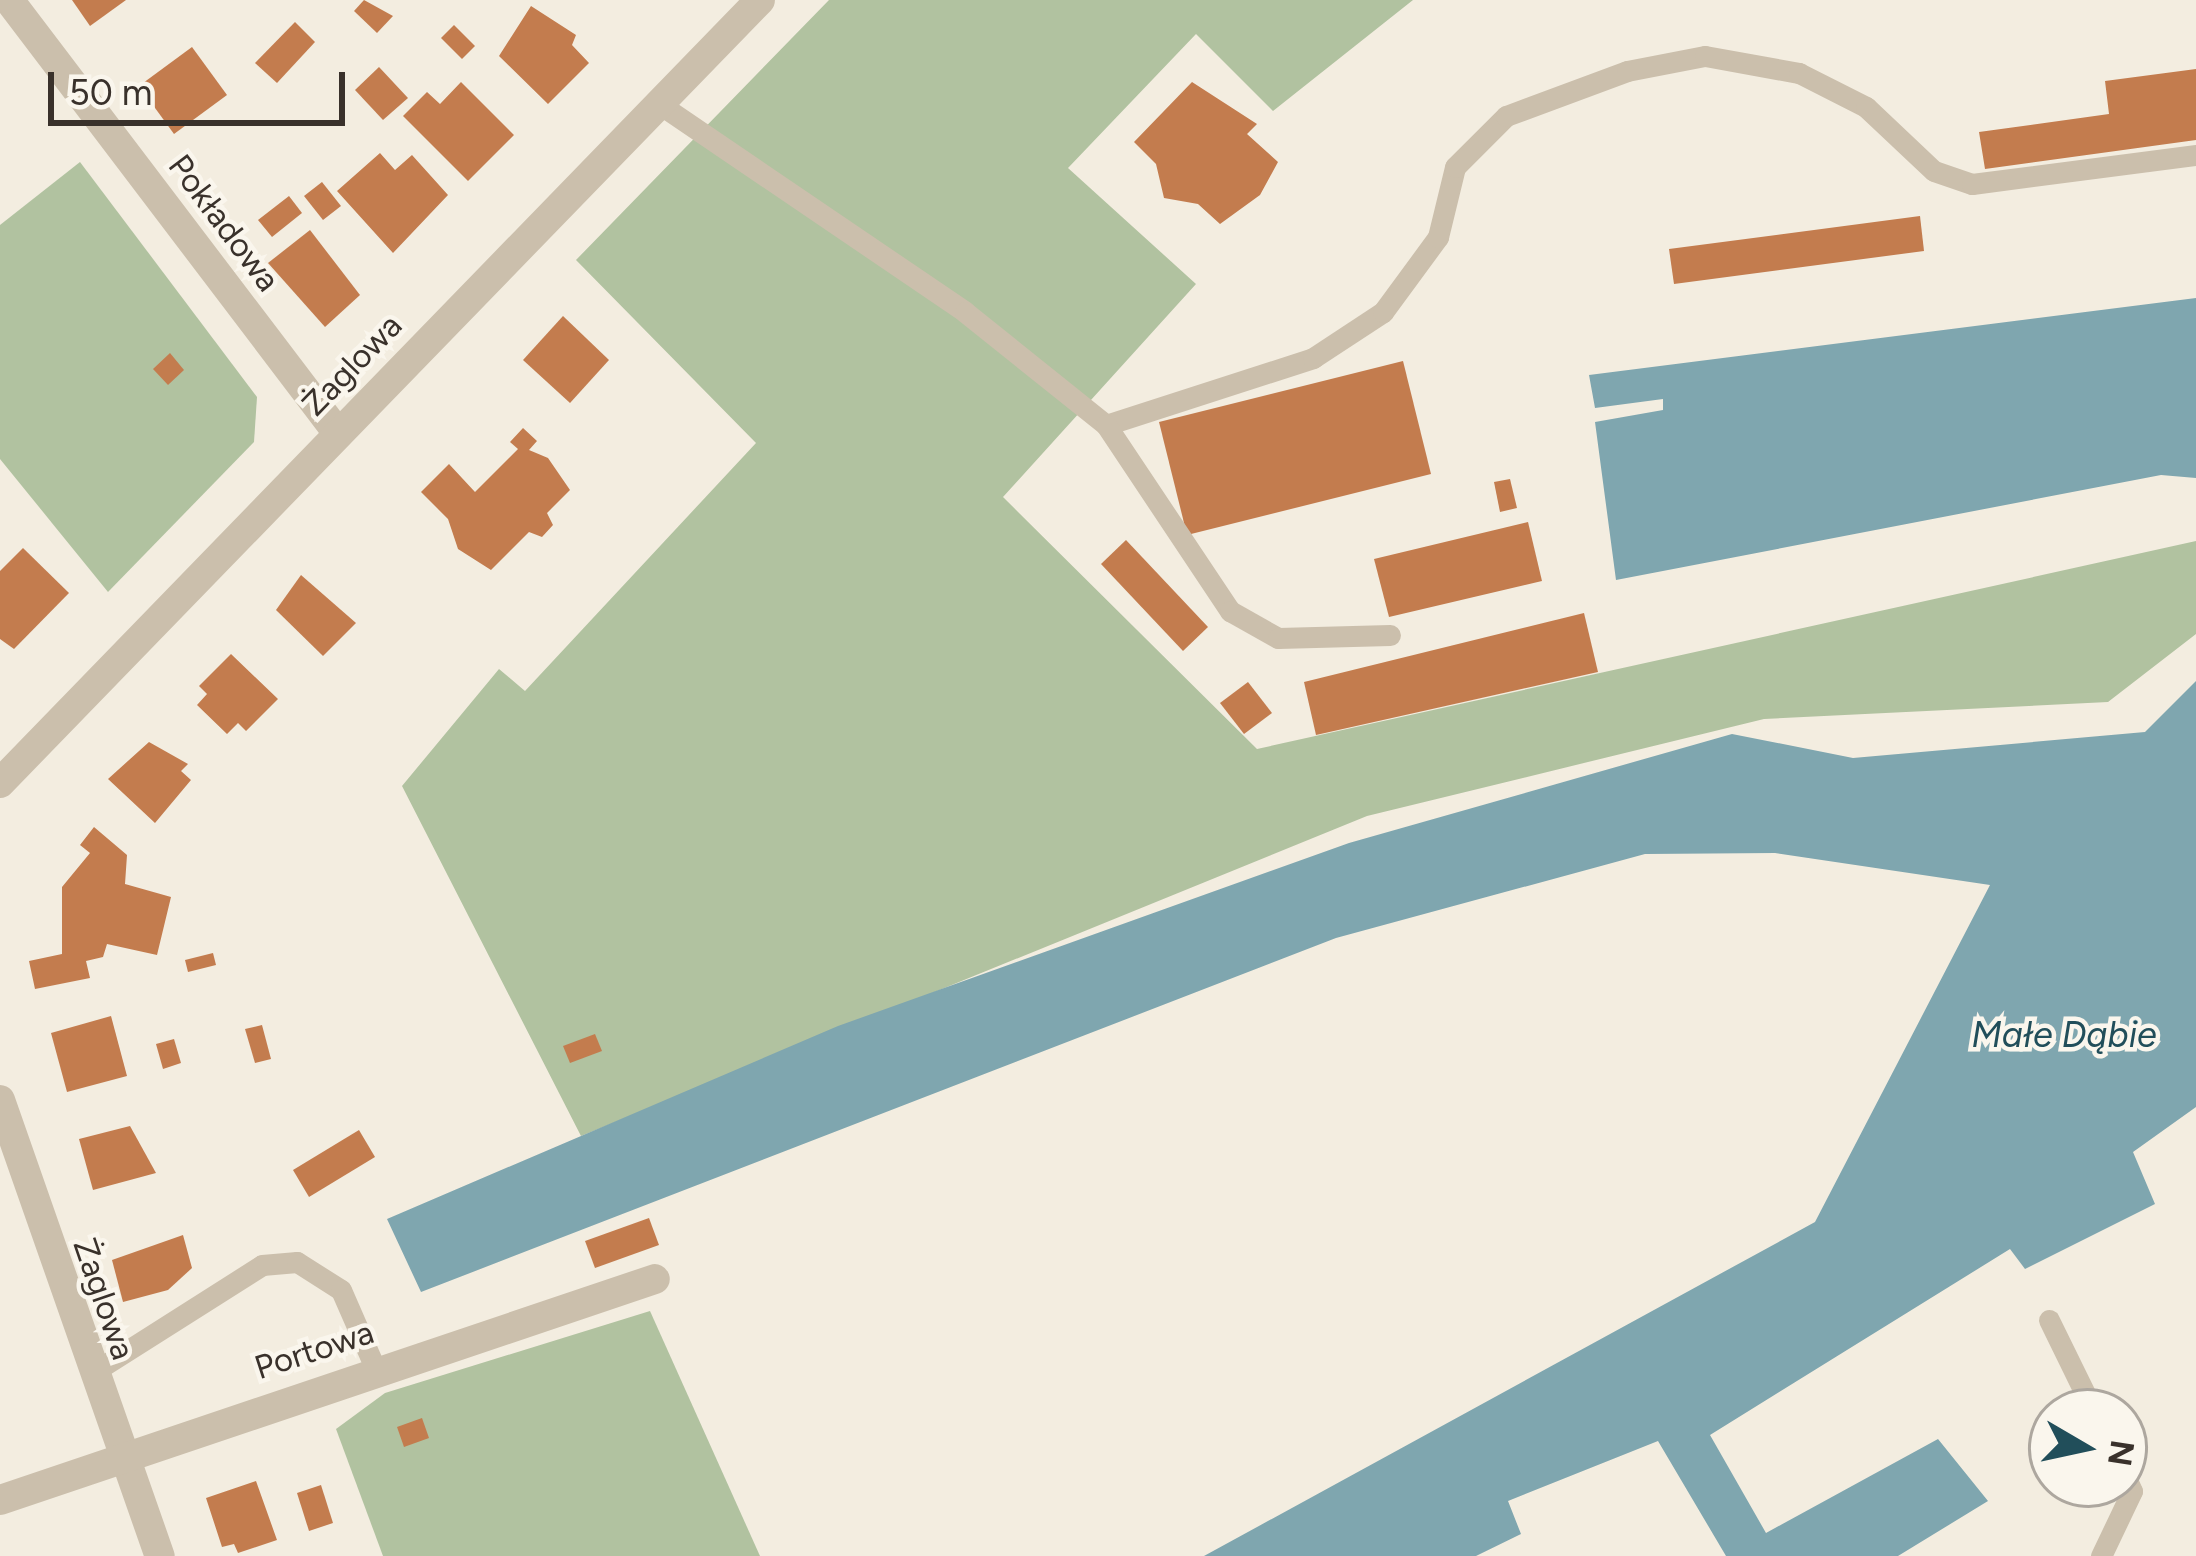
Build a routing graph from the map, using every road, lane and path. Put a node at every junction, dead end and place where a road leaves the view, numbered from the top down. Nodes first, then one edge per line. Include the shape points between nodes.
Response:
1 (9, 0) edge
2 (760, 0) edge
3 (658, 103) junction
4 (2196, 155) edge
5 (1106, 425) junction
6 (338, 432) junction
7 (1390, 635) dead end
8 (0, 783) edge
9 (0, 1100) edge
10 (656, 1280) dead end
11 (2049, 1320) dead end
12 (375, 1368) junction
13 (92, 1373) junction
14 (2082, 1388) edge
15 (119, 1453) junction
16 (0, 1501) edge
17 (2124, 1508) edge
18 (160, 1556) edge
19 (2101, 1556) edge

1 - 6 street, Pokładowa
2 - 3 street, Żaglowa
3 - 5 lane via 964,312
3 - 6 street, Żaglowa
4 - 5 lane via 1972,184 1934,172 1866,107 1799,73 1705,56 1627,71 1506,116 1455,167 1438,237 1383,312 1313,358
5 - 7 lane via 1230,611 1277,638
6 - 8 street, Żaglowa
9 - 13 street, Żaglowa
10 - 12 street, Portowa
11 - 14 lane
12 - 13 lane via 341,1290 297,1262 262,1265
12 - 15 street, Portowa
13 - 15 street, Żaglowa
15 - 16 street, Portowa
15 - 18 street, Żaglowa
17 - 19 lane

